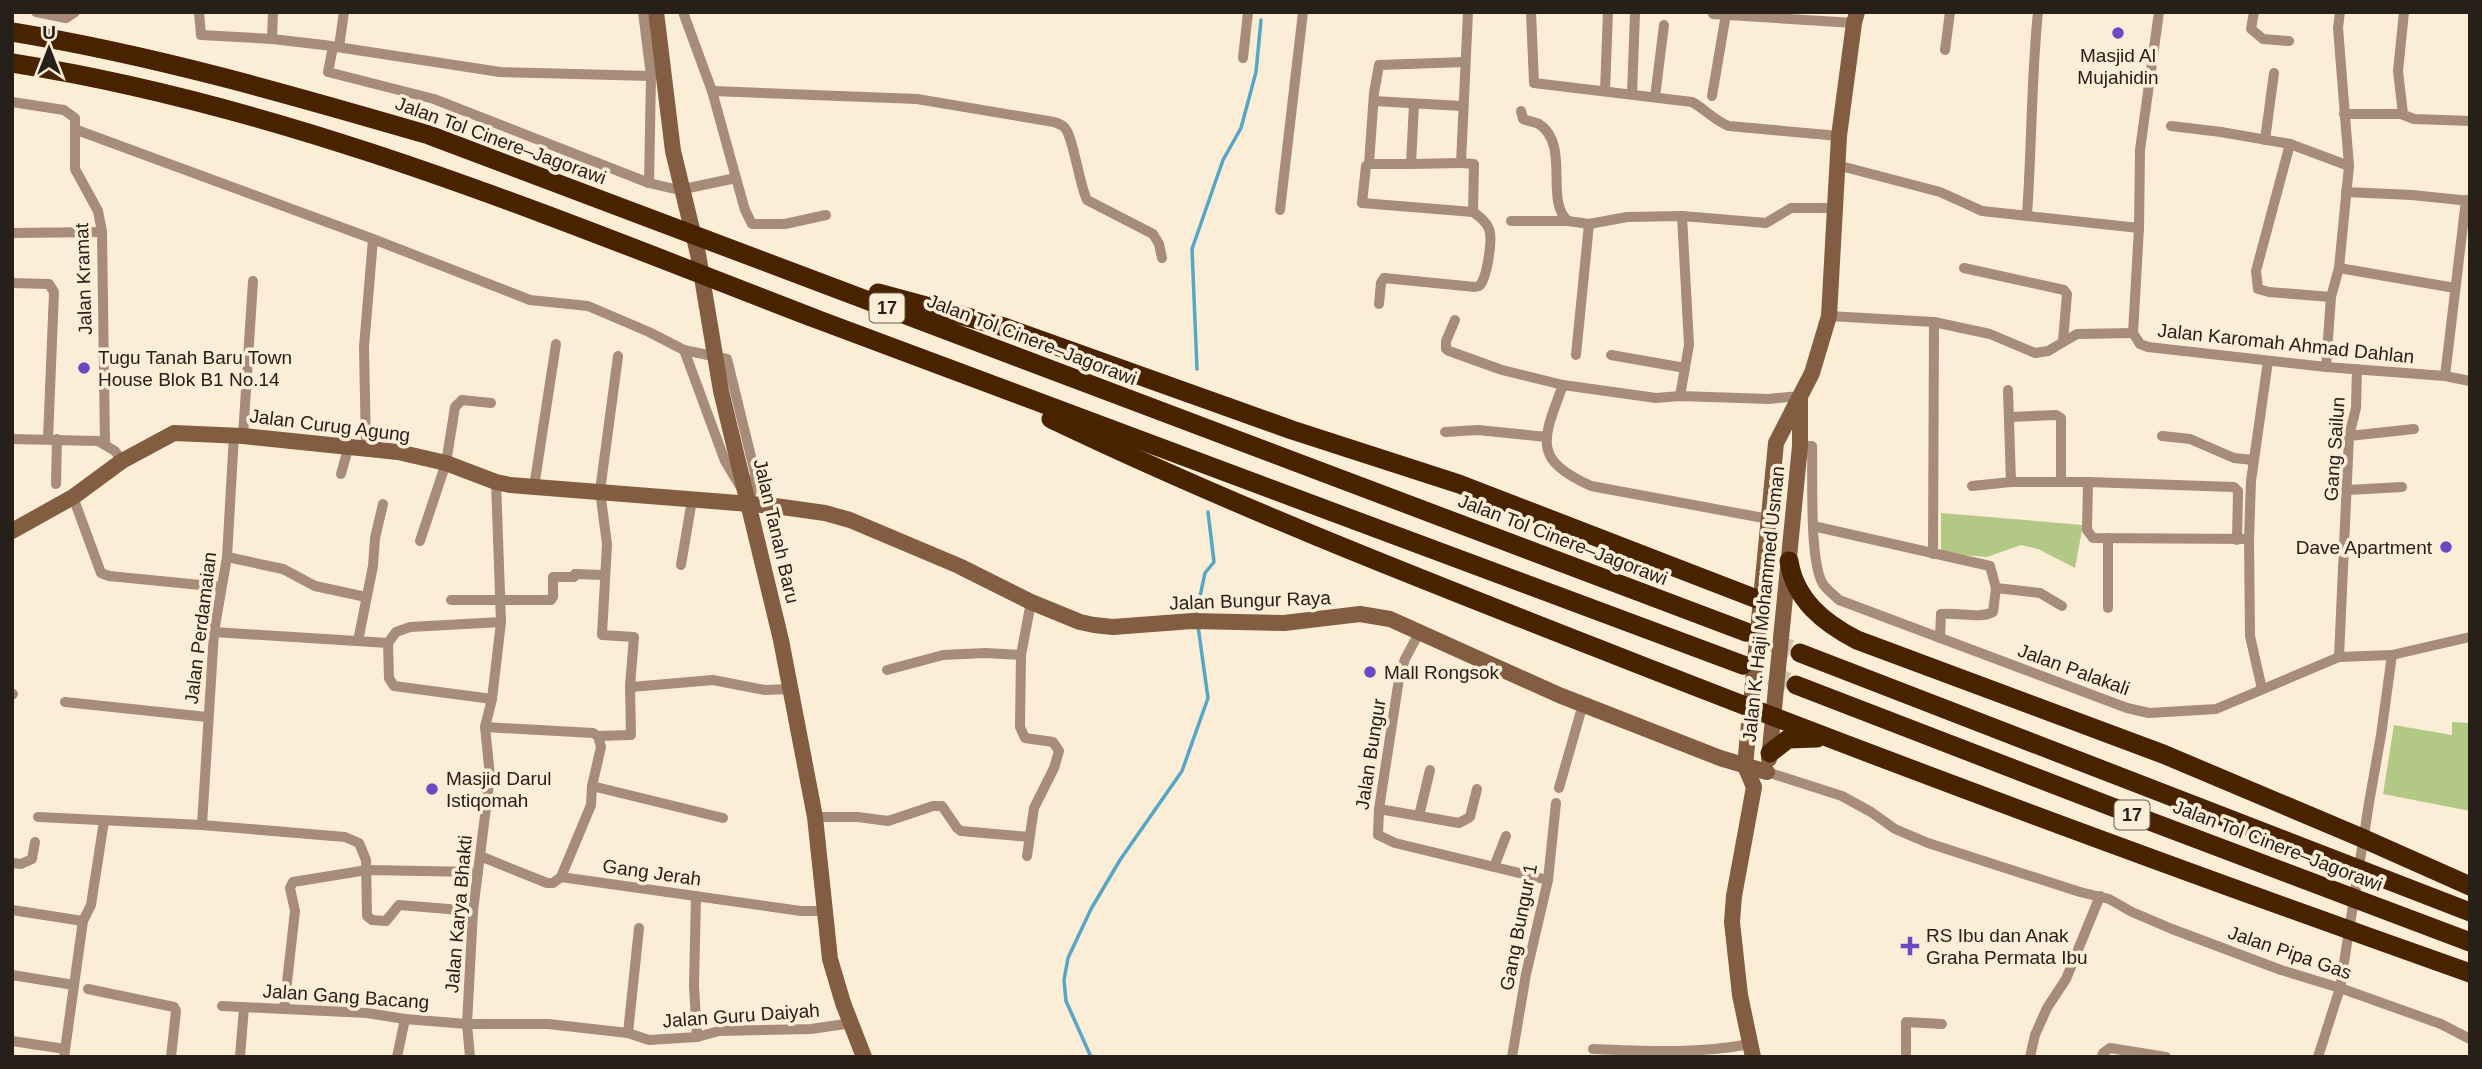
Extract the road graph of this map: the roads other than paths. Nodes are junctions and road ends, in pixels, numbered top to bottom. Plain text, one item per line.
1 (36, 12) edge
2 (75, 12) edge
3 (199, 12) edge
4 (273, 12) edge
5 (344, 12) edge
6 (643, 12) edge
7 (656, 12) edge
8 (683, 12) edge
9 (1248, 12) edge
10 (1303, 12) edge
11 (1468, 12) edge
12 (1531, 12) edge
13 (1608, 12) edge
14 (1950, 12) edge
15 (2038, 12) edge
16 (2159, 12) edge
17 (2254, 12) edge
18 (2340, 12) edge
19 (2404, 12) edge
20 (1635, 13) edge
21 (1713, 14) edge
22 (1726, 15) junction
23 (1856, 18) edge
24 (1664, 25) dead end
25 (12, 32) edge
26 (272, 39) junction
27 (2289, 41) dead end
28 (332, 46) junction
29 (1945, 50) dead end
30 (1243, 58) dead end
31 (1465, 62) junction
32 (12, 64) edge
33 (2274, 73) dead end
34 (651, 76) junction
35 (712, 91) junction
36 (1605, 91) junction
37 (1632, 94) junction
38 (1712, 96) dead end
39 (1655, 97) junction
40 (1374, 101) junction
41 (12, 102) edge
42 (1414, 104) junction
43 (1462, 106) junction
44 (1521, 111) dead end
45 (2344, 114) junction
46 (2403, 114) junction
47 (2469, 117) edge
48 (2171, 126) dead end
49 (77, 131) junction
50 (1839, 136) junction
51 (2265, 139) junction
52 (2290, 144) junction
53 (1461, 163) junction
54 (1369, 164) junction
55 (1411, 164) junction
56 (1837, 165) junction
57 (2349, 166) junction
58 (736, 178) junction
59 (649, 183) junction
60 (2346, 192) junction
61 (2468, 201) edge
62 (1835, 208) junction
63 (1280, 210) dead end
64 (1473, 212) junction
65 (2027, 214) junction
66 (826, 215) dead end
67 (1682, 216) junction
68 (1511, 221) dead end
69 (1567, 221) junction
70 (1589, 223) junction
71 (2139, 228) junction
72 (102, 232) junction
73 (12, 233) edge
74 (373, 239) junction
75 (1162, 258) dead end
76 (769, 264) junction
77 (1964, 268) dead end
78 (2339, 268) junction
79 (253, 281) dead end
80 (12, 283) edge
81 (2455, 288) junction
82 (2331, 297) junction
83 (1379, 304) dead end
84 (1829, 316) junction
85 (1455, 320) dead end
86 (1934, 322) junction
87 (2133, 333) junction
88 (2063, 341) junction
89 (556, 344) dead end
90 (684, 350) junction
91 (1576, 355) dead end
92 (1611, 355) dead end
93 (618, 356) dead end
94 (2267, 361) junction
95 (940, 366) junction
96 (2326, 367) junction
97 (1685, 368) junction
98 (2357, 369) junction
99 (2445, 376) junction
100 (2470, 381) edge
101 (1563, 385) junction
102 (2008, 390) dead end
103 (1680, 396) junction
104 (1800, 396) junction
105 (491, 404) dead end
106 (2009, 416) junction
107 (2414, 429) dead end
108 (1445, 432) dead end
109 (238, 435) junction
110 (2162, 436) dead end
111 (2349, 436) junction
112 (1547, 437) junction
113 (12, 439) edge
114 (53, 439) junction
115 (1776, 443) junction
116 (105, 444) junction
117 (357, 446) junction
118 (1800, 446) junction
119 (2253, 460) junction
120 (122, 461) junction
121 (446, 463) junction
122 (341, 474) dead end
123 (2061, 481) junction
124 (496, 482) junction
125 (2011, 482) junction
126 (2088, 482) junction
127 (56, 484) dead end
128 (1972, 486) dead end
129 (534, 488) junction
130 (2402, 488) dead end
131 (2348, 490) junction
132 (600, 491) junction
133 (73, 497) junction
134 (692, 500) junction
135 (383, 504) dead end
136 (750, 504) junction
137 (1769, 519) junction
138 (1814, 526) junction
139 (12, 531) edge
140 (2108, 538) junction
141 (2243, 540) junction
142 (420, 541) dead end
143 (1933, 554) junction
144 (227, 557) junction
145 (1789, 561) junction
146 (681, 565) dead end
147 (605, 575) junction
148 (221, 587) junction
149 (1996, 588) junction
150 (366, 597) junction
151 (451, 600) dead end
152 (500, 601) junction
153 (1031, 601) junction
154 (1762, 601) junction
155 (2062, 606) dead end
156 (2108, 608) dead end
157 (500, 622) junction
158 (214, 632) junction
159 (1746, 632) tunnel mouth
160 (1419, 633) junction
161 (2470, 637) edge
162 (1940, 638) junction
163 (358, 641) junction
164 (388, 643) junction
165 (1800, 653) tunnel mouth
166 (1021, 655) junction
167 (2392, 655) junction
168 (2339, 657) junction
169 (1743, 665) tunnel mouth
170 (887, 670) dead end
171 (1796, 685) tunnel mouth
172 (631, 687) junction
173 (790, 689) junction
174 (2262, 689) junction
175 (492, 699) junction
176 (65, 702) dead end
177 (1583, 704) junction
178 (1752, 709) junction
179 (207, 717) junction
180 (1774, 718) junction
181 (485, 727) junction
182 (598, 736) junction
183 (1832, 740) junction
184 (1768, 763) junction
185 (1745, 766) junction
186 (1430, 770) dead end
187 (592, 786) junction
188 (1559, 788) dead end
189 (1754, 788) junction
190 (1477, 789) dead end
191 (1556, 803) dead end
192 (1379, 809) junction
193 (1419, 816) junction
194 (38, 817) dead end
195 (818, 817) junction
196 (723, 818) dead end
197 (104, 821) junction
198 (202, 825) junction
199 (1506, 836) dead end
200 (1029, 837) junction
201 (35, 842) dead end
202 (480, 856) junction
203 (1027, 856) dead end
204 (12, 863) edge
205 (1494, 867) junction
206 (367, 870) junction
207 (478, 872) junction
208 (561, 877) junction
209 (1548, 880) junction
210 (2470, 886) edge
211 (696, 896) junction
212 (2100, 897) junction
213 (12, 911) edge
214 (473, 911) junction
215 (826, 912) junction
216 (2470, 912) edge
217 (83, 921) junction
218 (639, 928) dead end
219 (2470, 942) edge
220 (2470, 973) edge
221 (12, 975) edge
222 (74, 985) junction
223 (2340, 988) junction
224 (88, 989) dead end
225 (222, 1006) dead end
226 (244, 1007) junction
227 (284, 1009) junction
228 (405, 1019) junction
229 (852, 1023) junction
230 (467, 1024) junction
231 (1942, 1024) dead end
232 (628, 1033) junction
233 (697, 1038) junction
234 (2470, 1039) edge
235 (12, 1041) edge
236 (1593, 1049) dead end
237 (1752, 1051) edge
238 (65, 1053) edge
239 (171, 1057) edge
240 (240, 1057) edge
241 (397, 1057) edge
242 (470, 1057) edge
243 (864, 1057) edge
244 (1512, 1057) edge
245 (1906, 1057) edge
246 (2030, 1057) edge
247 (2102, 1057) edge
248 (2166, 1057) edge
249 (2318, 1057) edge

1 - 2 street
3 - 26 street
4 - 26 street
5 - 28 street
6 - 34 street
7 - 136 street, Jalan Tanah Baru
8 - 35 street
9 - 30 street
10 - 63 street
11 - 31 street
12 - 36 street
13 - 36 street
14 - 29 street
15 - 65 street
16 - 71 street, Jalan Karomah Ahmad Dahlan
17 - 27 street
18 - 45 street
19 - 46 street
20 - 37 street
21 - 22 street
22 - 23 street
22 - 38 street
23 - 50 street, Jalan K. Haji Mohammed Usman
24 - 39 street
25 - 76 highway, Jalan Tol Cinere–Jagorawi / 17
26 - 28 street
28 - 34 street
28 - 59 street
31 - 40 street
31 - 43 street
32 - 95 highway, 17
33 - 51 street
34 - 59 street
35 - 58 street
35 - 75 street
36 - 37 street
37 - 39 street
39 - 50 street
40 - 42 street
40 - 54 street
41 - 49 street
42 - 43 street
42 - 55 street
43 - 53 street
44 - 69 street
45 - 46 street
45 - 57 street
46 - 47 street
48 - 51 street
49 - 72 street, Jalan Kramat
49 - 74 street
50 - 56 street, Jalan K. Haji Mohammed Usman
51 - 52 street
52 - 57 street
52 - 82 street
53 - 55 street
53 - 64 street
54 - 55 street
54 - 64 street
56 - 62 street, Jalan K. Haji Mohammed Usman
56 - 65 street
57 - 60 street
58 - 59 street
58 - 66 street
60 - 61 street
60 - 78 street
61 - 81 street
62 - 67 street
62 - 84 street, Jalan K. Haji Mohammed Usman
64 - 83 street
65 - 71 street
67 - 70 street
67 - 97 street
68 - 69 street
69 - 70 street
70 - 91 street
71 - 87 street, Jalan Karomah Ahmad Dahlan
72 - 73 street
72 - 116 street, Jalan Kramat
74 - 90 street
74 - 117 street
76 - 154 highway
76 - 159 highway, Jalan Tol Cinere–Jagorawi / 17
77 - 88 street
78 - 81 street
78 - 82 street
79 - 109 street, Jalan Perdamaian
80 - 114 street
81 - 99 street
82 - 96 street
84 - 86 street
84 - 104 street, Jalan K. Haji Mohammed Usman
85 - 101 street
86 - 88 street
86 - 143 street
87 - 88 street
87 - 94 street, Jalan Karomah Ahmad Dahlan
89 - 129 street
90 - 136 street
90 - 136 street
92 - 97 street
93 - 132 street
94 - 96 street, Jalan Karomah Ahmad Dahlan
94 - 119 street
95 - 169 highway, 17
95 - 178 highway
96 - 98 street, Jalan Karomah Ahmad Dahlan
97 - 103 street
98 - 99 street, Jalan Karomah Ahmad Dahlan
98 - 111 street, Gang Sailun
99 - 100 street, Jalan Karomah Ahmad Dahlan
101 - 103 street
101 - 112 street
102 - 106 street
103 - 104 street
104 - 115 street, Jalan K. Haji Mohammed Usman
104 - 118 street, Jalan K. Haji Mohammed Usman
105 - 121 street
106 - 123 street
106 - 125 street
107 - 111 street
108 - 112 street
109 - 117 street, Jalan Curug Agung
109 - 120 street, Jalan Curug Agung
109 - 144 street, Jalan Perdamaian
110 - 119 street
111 - 131 street, Gang Sailun
112 - 137 street
113 - 114 street
114 - 116 street
114 - 127 street
115 - 118 street
115 - 137 street, Jalan K. Haji Mohammed Usman
116 - 120 street
117 - 121 street, Jalan Curug Agung
117 - 122 street
118 - 138 street, Jalan Palakali
118 - 145 street, Jalan K. Haji Mohammed Usman
119 - 141 street
120 - 133 street, Jalan Curug Agung
121 - 124 street, Jalan Curug Agung
121 - 142 street
123 - 125 street
123 - 126 street
124 - 129 street, Jalan Curug Agung
124 - 152 street, Jalan Karya Bhakti
125 - 128 street
126 - 140 street
126 - 141 street
129 - 132 street, Jalan Curug Agung
130 - 131 street
131 - 168 street, Gang Sailun
132 - 134 street, Jalan Curug Agung
132 - 147 street
133 - 139 street, Jalan Curug Agung
133 - 148 street
134 - 136 street, Jalan Curug Agung
134 - 146 street
135 - 150 street
136 - 153 street, Jalan Bungur Raya
136 - 173 street, Jalan Tanah Baru
137 - 154 street, Jalan K. Haji Mohammed Usman
138 - 143 street
138 - 162 street, Jalan Palakali
140 - 141 street
140 - 156 street
141 - 174 street
143 - 149 street
144 - 148 street, Jalan Perdamaian
144 - 150 street
145 - 180 street, Jalan K. Haji Mohammed Usman
145 - 210 highway
147 - 152 street
147 - 172 street
148 - 158 street, Jalan Perdamaian
149 - 155 street
149 - 162 street
150 - 163 street
151 - 152 street
152 - 157 street, Jalan Karya Bhakti
153 - 160 street, Jalan Bungur Raya
153 - 166 street
154 - 178 street, Jalan K. Haji Mohammed Usman
157 - 164 street
157 - 175 street, Jalan Karya Bhakti
158 - 163 street
158 - 179 street, Jalan Perdamaian
160 - 177 street, Jalan Bungur Raya
160 - 192 street, Jalan Bungur
161 - 167 street, Jalan Palakali
162 - 174 street, Jalan Palakali
163 - 164 street
164 - 175 street
165 - 216 highway, Jalan Tol Cinere–Jagorawi / 17
166 - 170 street
166 - 200 street
167 - 168 street, Jalan Palakali
167 - 223 street
168 - 174 street, Jalan Palakali
171 - 219 highway, Jalan Tol Cinere–Jagorawi / 17
172 - 173 street
172 - 182 street
173 - 195 street, Jalan Tanah Baru
175 - 181 street, Jalan Karya Bhakti
176 - 179 street
177 - 185 street, Jalan Bungur Raya
177 - 188 street
178 - 180 highway
178 - 185 street, Jalan K. Haji Mohammed Usman
179 - 198 street, Jalan Perdamaian
180 - 183 highway
180 - 184 street, Jalan K. Haji Mohammed Usman
181 - 182 street
181 - 202 street, Jalan Karya Bhakti
182 - 187 street
183 - 184 highway
183 - 220 highway
184 - 185 street, Jalan Bungur Raya
184 - 189 street
184 - 212 street, Jalan Pipa Gas
185 - 189 street, Jalan K. Haji Mohammed Usman
186 - 193 street
187 - 196 street
187 - 208 street
189 - 237 street
190 - 193 street
191 - 209 street, Gang Bungur 1
192 - 193 street
192 - 205 street, Jalan Bungur
194 - 197 street
195 - 200 street
195 - 215 street, Jalan Tanah Baru
197 - 198 street
197 - 217 street
198 - 206 street
199 - 205 street
200 - 203 street
201 - 204 street
202 - 207 street, Jalan Karya Bhakti
202 - 208 street, Gang Jerah
205 - 209 street, Jalan Bungur
206 - 207 street
206 - 214 street
206 - 227 street
207 - 214 street, Jalan Karya Bhakti
208 - 211 street, Gang Jerah
209 - 244 street, Gang Bungur 1
211 - 215 street, Gang Jerah
211 - 233 street
212 - 223 street, Jalan Pipa Gas
212 - 246 street
213 - 217 street
214 - 230 street, Jalan Karya Bhakti
215 - 229 street, Jalan Tanah Baru
217 - 222 street
218 - 232 street
221 - 222 street
222 - 238 street
223 - 234 street, Jalan Pipa Gas
223 - 249 street
224 - 239 street
225 - 226 street, Jalan Gang Bacang
226 - 227 street, Jalan Gang Bacang
226 - 240 street
227 - 228 street, Jalan Gang Bacang
228 - 230 street, Jalan Gang Bacang
228 - 241 street
229 - 233 street, Jalan Guru Daiyah
229 - 243 street, Jalan Tanah Baru
230 - 232 street, Jalan Guru Daiyah
230 - 242 street, Jalan Karya Bhakti
231 - 245 street
232 - 233 street, Jalan Guru Daiyah
235 - 238 street
236 - 237 street
247 - 248 street

